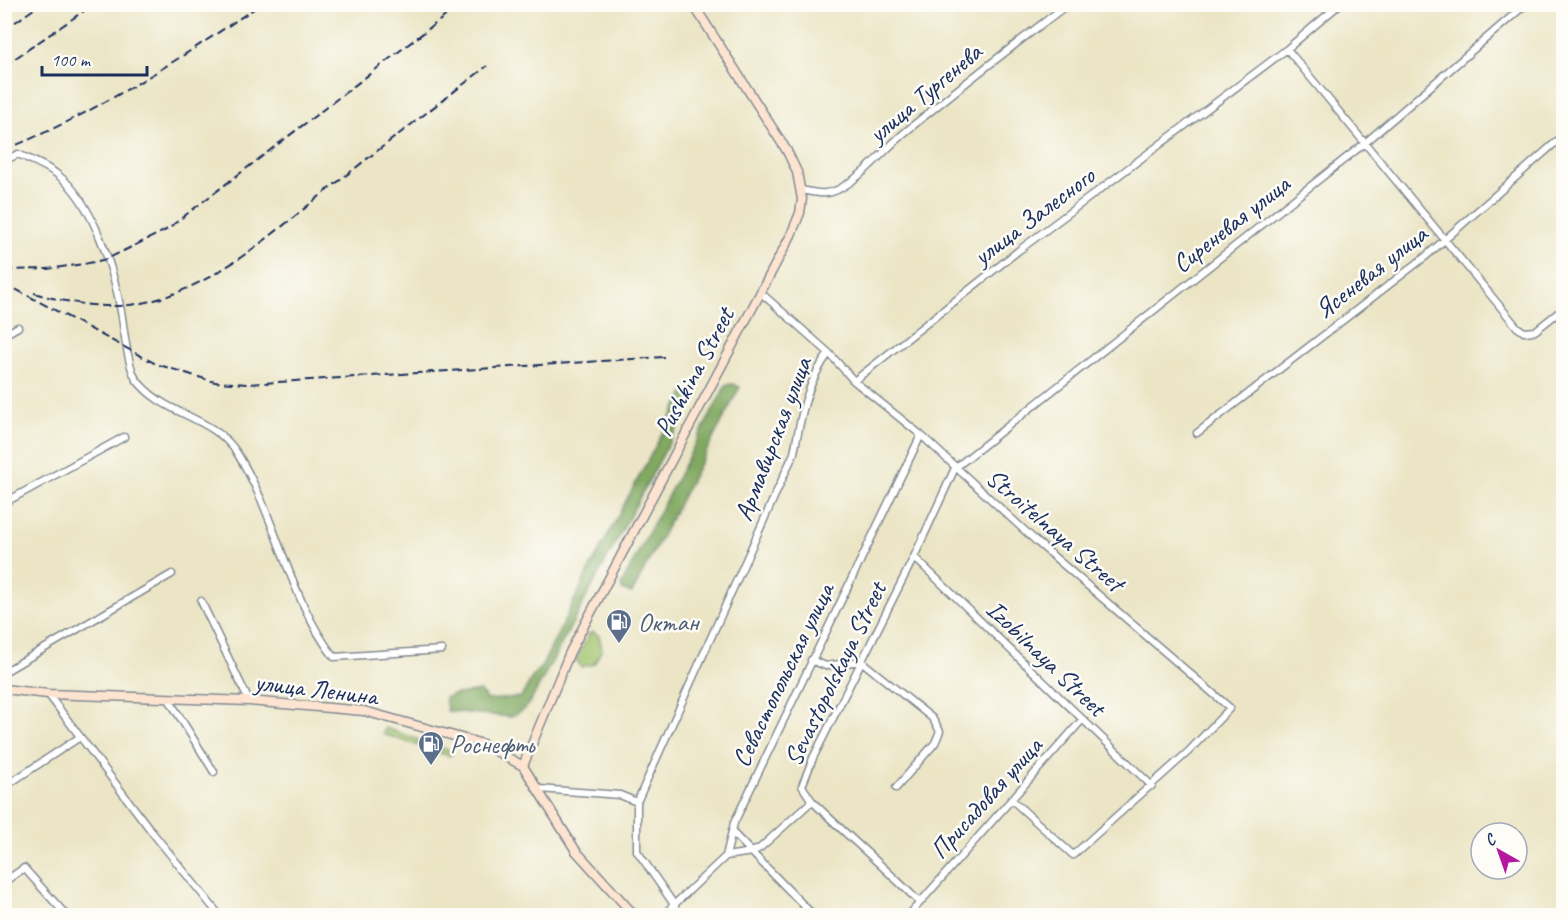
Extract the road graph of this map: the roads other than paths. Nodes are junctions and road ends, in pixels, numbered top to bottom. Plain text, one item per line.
1 (8, 4) edge
2 (693, 4) edge
3 (1068, 4) edge
4 (1340, 4) edge
5 (1526, 4) edge
6 (4, 7) edge
7 (1287, 49) junction
8 (1563, 135) edge
9 (1365, 143) junction
10 (4, 161) edge
11 (801, 190) junction
12 (1444, 240) junction
13 (760, 292) junction
14 (1563, 308) edge
15 (18, 327) dead end
16 (4, 335) edge
17 (829, 353) junction
18 (854, 381) junction
19 (1197, 433) dead end
20 (921, 435) junction
21 (124, 437) dead end
22 (955, 468) junction
23 (4, 503) edge
24 (914, 557) junction
25 (172, 574) dead end
26 (201, 601) dead end
27 (442, 650) dead end
28 (811, 660) junction
29 (861, 661) junction
30 (4, 672) edge
31 (4, 689) edge
32 (48, 694) junction
33 (168, 698) junction
34 (249, 701) junction
35 (1082, 720) junction
36 (80, 737) junction
37 (523, 766) junction
38 (214, 772) dead end
39 (1152, 786) junction
40 (4, 787) edge
41 (896, 788) dead end
42 (539, 789) junction
43 (1012, 800) junction
44 (812, 801) junction
45 (637, 802) junction
46 (732, 832) junction
47 (752, 852) junction
48 (726, 856) junction
49 (4, 882) edge
50 (919, 902) junction
51 (675, 906) junction
52 (67, 915) edge
53 (220, 915) edge
54 (635, 915) edge
55 (662, 915) edge
56 (814, 915) edge
57 (908, 915) edge

1 - 6 street
2 - 11 main road, Pushkina Street
3 - 11 street, улица Тургенева
4 - 7 street, улица Залесного
5 - 9 street, Сиреневая улица
7 - 9 street
7 - 18 street, улица Залесного
8 - 12 street, Ясеневая улица
9 - 12 street
9 - 22 street, Сиреневая улица
10 - 27 street
11 - 13 main road, Pushkina Street
12 - 14 street
12 - 19 street, Ясеневая улица
13 - 17 street
13 - 37 main road, Pushkina Street
15 - 16 street
17 - 18 street
17 - 45 street, Армавирская улица
18 - 20 street, Stroitelnaya Street
20 - 22 street, Stroitelnaya Street
20 - 28 street, Севастопольская улица
21 - 23 street
22 - 24 street, Sevastopolskaya Street
22 - 39 street, Stroitelnaya Street
24 - 29 street, Sevastopolskaya Street
24 - 35 street, Izobilnaya Street
25 - 30 street
26 - 34 street
28 - 29 street
28 - 46 street, Севастопольская улица
29 - 41 street
29 - 44 street, Sevastopolskaya Street
31 - 32 main road, улица Ленина
32 - 33 main road, улица Ленина
32 - 36 street
33 - 34 main road, улица Ленина
33 - 38 street
34 - 37 main road, улица Ленина
35 - 39 street, Izobilnaya Street
35 - 43 street, Присадовая улица
36 - 40 street
36 - 53 street
37 - 42 main road
39 - 43 street
42 - 45 street
42 - 54 main road
43 - 50 street, Присадовая улица
44 - 47 street, Sevastopolskaya Street
44 - 50 street
45 - 51 street, Армавирская улица
46 - 47 street
46 - 48 street, Севастопольская улица
47 - 48 street
47 - 56 street
48 - 51 street
49 - 52 street
50 - 57 street, Присадовая улица
51 - 55 street

